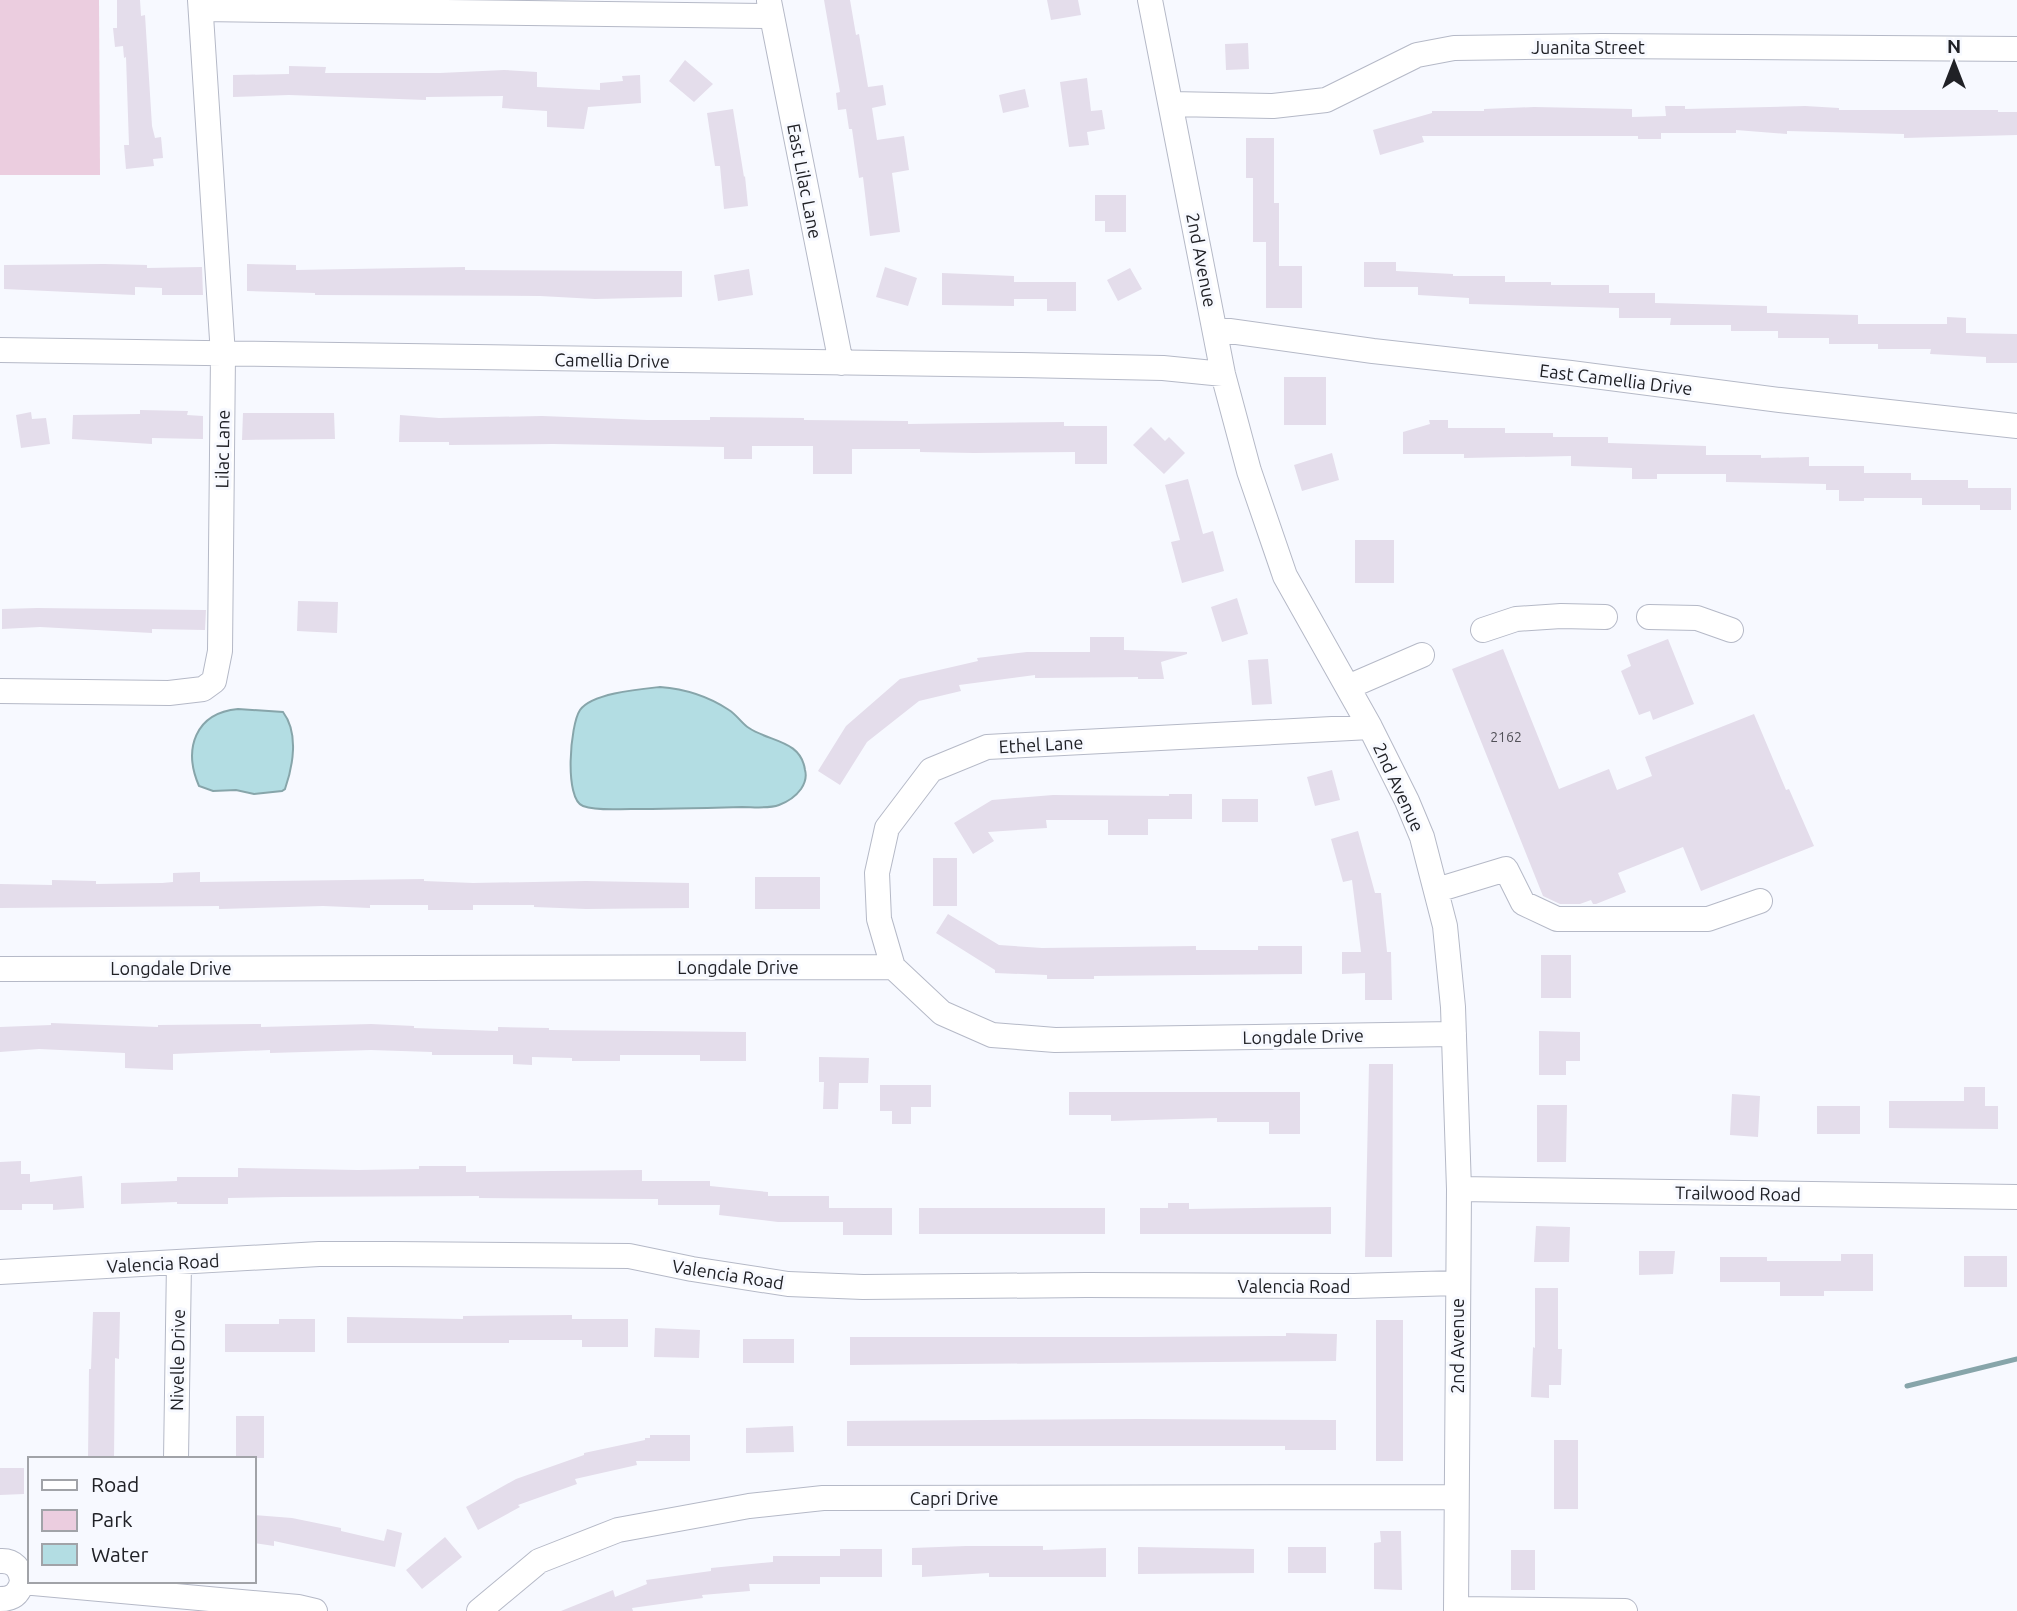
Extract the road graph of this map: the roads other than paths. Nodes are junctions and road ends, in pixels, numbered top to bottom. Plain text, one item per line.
1 (1150, 0) edge
2 (201, 5) edge
3 (771, 8) edge
4 (2017, 49) edge
5 (1171, 104) junction
6 (1215, 329) junction
7 (0, 350) edge
8 (223, 355) junction
9 (841, 363) junction
10 (1223, 374) junction
11 (2017, 426) edge
12 (1605, 617) dead end
13 (1649, 617) dead end
14 (1483, 630) dead end
15 (1731, 630) dead end
16 (1422, 655) dead end
17 (1348, 687) junction
18 (0, 691) edge
19 (1370, 727) junction
20 (1437, 890) junction
21 (1760, 901) dead end
22 (893, 967) junction
23 (0, 969) edge
24 (1454, 1034) junction
25 (1459, 1189) junction
26 (2017, 1197) edge
27 (179, 1262) junction
28 (0, 1272) edge
29 (1457, 1283) junction
30 (176, 1457) edge
31 (1456, 1497) junction
32 (0, 1561) edge
33 (22, 1582) junction
34 (28, 1583) edge
35 (33, 1583) edge
36 (174, 1596) edge
37 (0, 1599) edge
38 (1456, 1610) edge
39 (315, 1611) edge
40 (480, 1611) edge
41 (1625, 1611) edge

1 - 5 street, 2nd Avenue
2 - 3 street
2 - 8 street, Lilac Lane
3 - 9 street, East Lilac Lane
4 - 5 street, Juanita Street
5 - 6 street, 2nd Avenue
6 - 10 street, 2nd Avenue
6 - 11 street, East Camellia Drive
7 - 8 street, Camellia Drive
8 - 9 street, Camellia Drive
8 - 18 street, Lilac Lane
9 - 10 street, Camellia Drive
10 - 17 street, 2nd Avenue
12 - 14 street
13 - 15 street
16 - 17 street
17 - 19 street, 2nd Avenue
19 - 20 street, 2nd Avenue
19 - 22 street, Ethel Lane
20 - 21 street
20 - 24 street, 2nd Avenue
22 - 23 street, Longdale Drive
22 - 24 street, Longdale Drive
24 - 25 street, 2nd Avenue
25 - 26 street, Trailwood Road
25 - 29 street, 2nd Avenue
27 - 28 street, Valencia Road
27 - 29 street, Valencia Road
27 - 30 street, Nivelle Drive
29 - 31 street, 2nd Avenue
31 - 38 street, 2nd Avenue
31 - 40 street, Capri Drive
32 - 33 street
33 - 34 street
33 - 37 street
35 - 36 street
36 - 39 street
38 - 41 street

